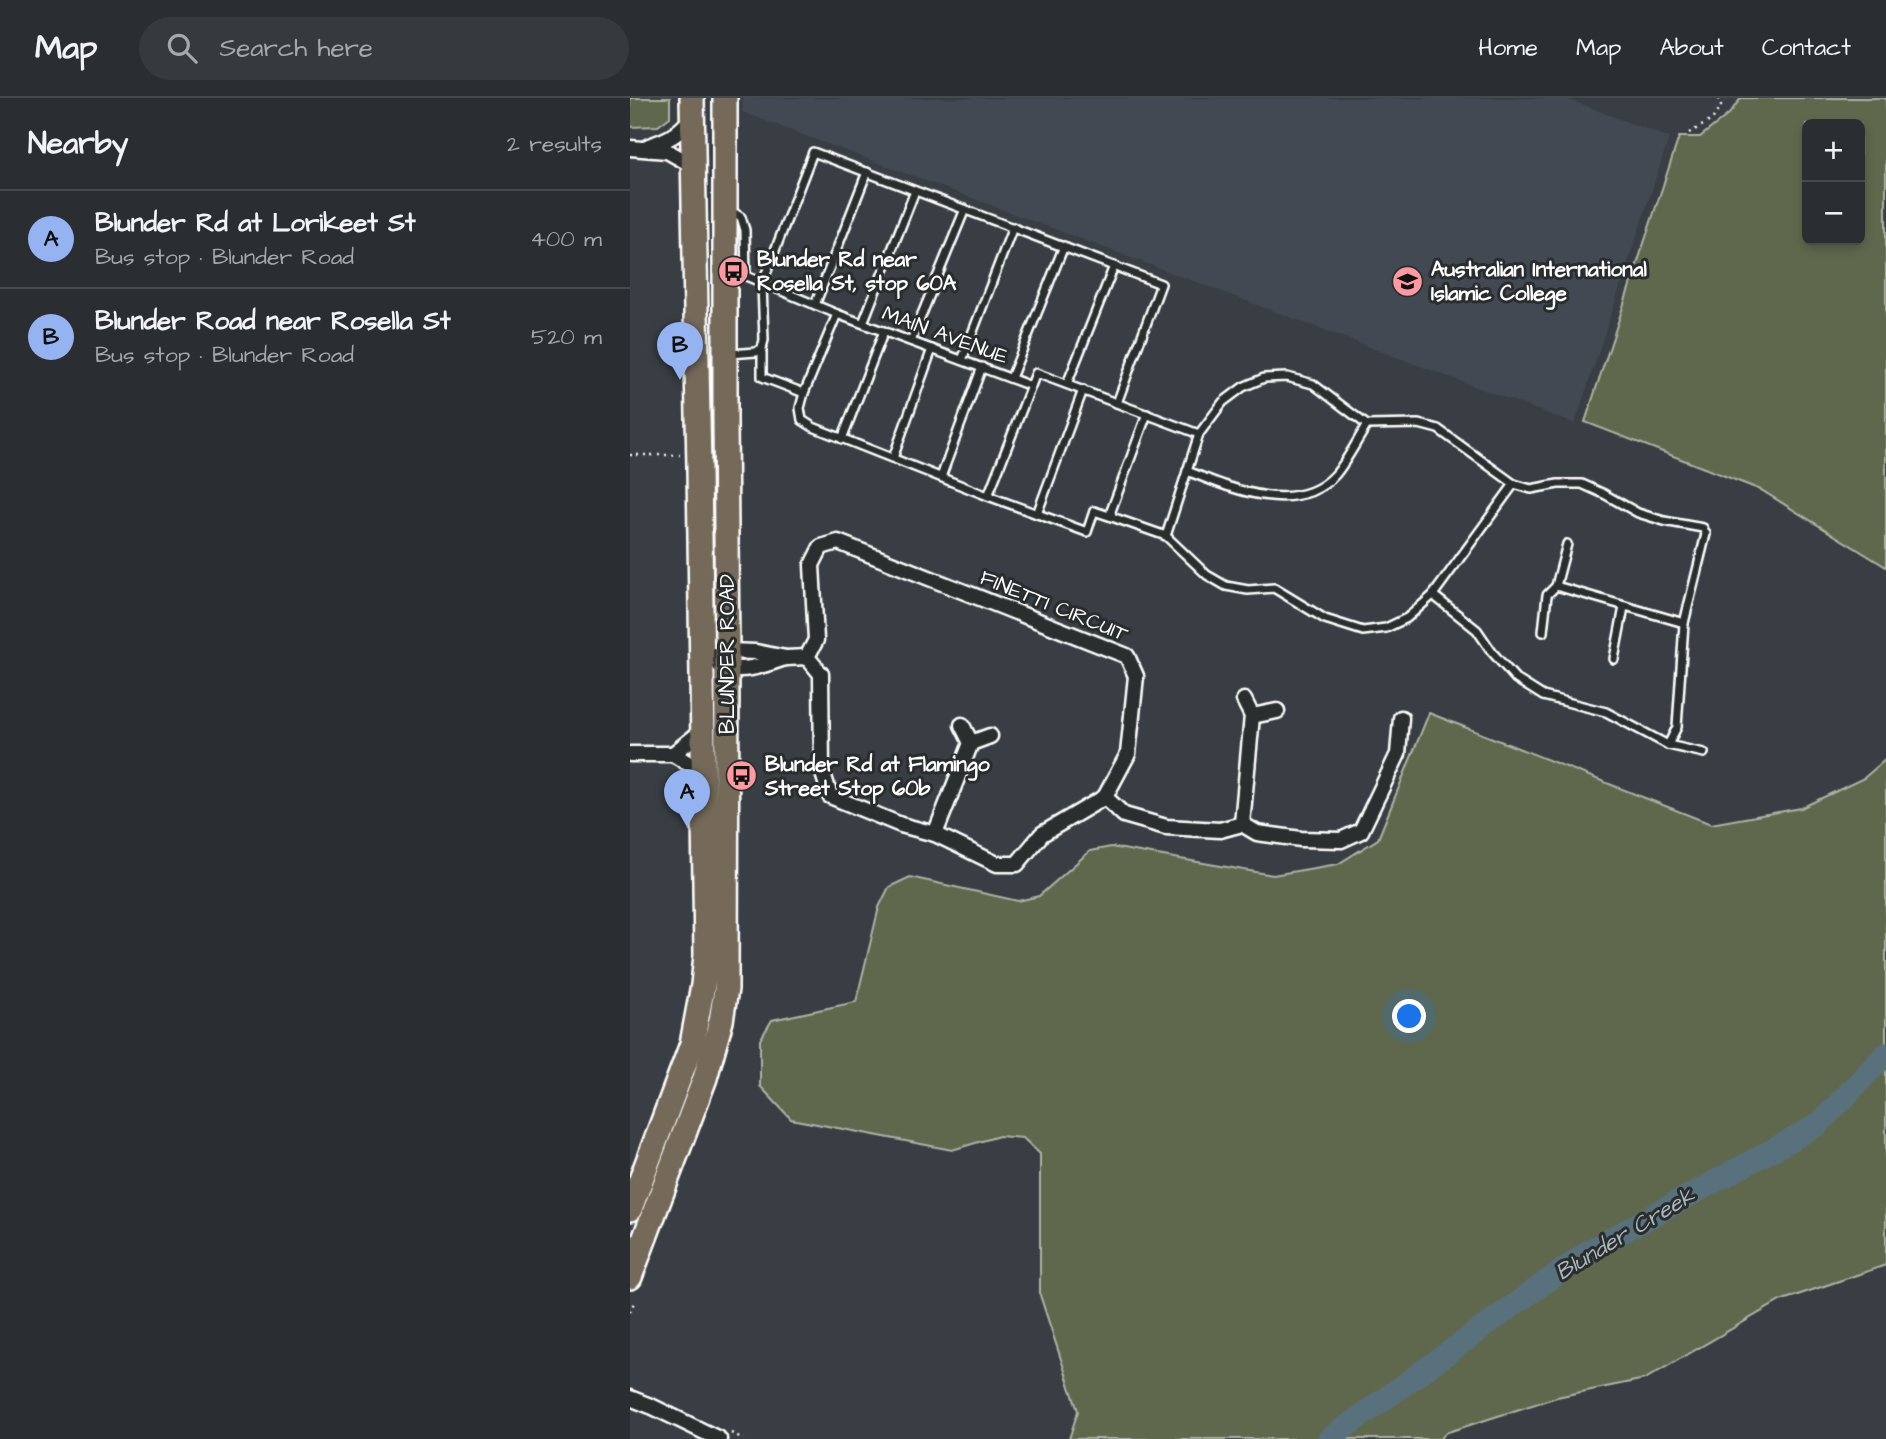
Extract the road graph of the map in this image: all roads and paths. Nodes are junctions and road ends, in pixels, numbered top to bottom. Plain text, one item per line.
1 (725, 98) edge
2 (1719, 98) edge
3 (692, 108) edge
4 (1689, 133) dead end
5 (635, 148) edge
6 (692, 165) junction
7 (867, 173) junction
8 (915, 191) junction
9 (724, 207) junction
10 (965, 209) junction
11 (1013, 227) junction
12 (1064, 246) junction
13 (1114, 266) junction
14 (762, 284) junction
15 (815, 305) junction
16 (836, 314) junction
17 (863, 323) junction
18 (884, 331) junction
19 (911, 341) junction
20 (762, 348) junction
21 (932, 349) junction
22 (725, 354) junction
23 (962, 360) junction
24 (982, 367) junction
25 (1011, 378) junction
26 (1067, 384) junction
27 (1031, 386) junction
28 (1083, 390) junction
29 (804, 393) junction
30 (1116, 403) junction
31 (1147, 414) junction
32 (1367, 425) junction
33 (1199, 434) junction
34 (842, 439) junction
35 (630, 455) edge
36 (680, 456) dead end
37 (893, 458) junction
38 (1187, 471) junction
39 (941, 477) junction
40 (1514, 484) junction
41 (988, 496) junction
42 (1037, 514) junction
43 (1112, 517) junction
44 (1166, 536) junction
45 (1566, 544) dead end
46 (1556, 586) junction
47 (1433, 595) junction
48 (1624, 607) junction
49 (1684, 623) junction
50 (1543, 632) dead end
51 (807, 657) junction
52 (1614, 659) dead end
53 (702, 660) junction
54 (727, 660) junction
55 (1244, 700) dead end
56 (1277, 711) dead end
57 (1252, 716) junction
58 (1401, 718) dead end
59 (961, 725) dead end
60 (702, 731) junction
61 (990, 736) dead end
62 (971, 743) junction
63 (1668, 745) junction
64 (1704, 752) dead end
65 (630, 754) edge
66 (673, 754) junction
67 (703, 776) junction
68 (1105, 797) junction
69 (1242, 824) junction
70 (935, 834) junction
71 (630, 1209) edge
72 (630, 1277) edge
73 (635, 1300) dead end
74 (630, 1312) edge
75 (630, 1398) edge
76 (719, 1439) edge

1 - 9 main road, BLUNDER ROAD
2 - 4 path
3 - 5 street
3 - 6 main road, BLUNDER ROAD
5 - 6 street
6 - 53 main road, BLUNDER ROAD
7 - 8 lane
7 - 14 lane
7 - 15 lane
8 - 10 lane
8 - 17 lane
9 - 14 lane
9 - 22 main road, BLUNDER ROAD
10 - 11 lane
10 - 19 lane
11 - 12 lane
11 - 23 lane
12 - 13 lane
12 - 25 lane
13 - 26 lane
13 - 30 lane
14 - 15 lane, MAIN AVENUE
14 - 20 lane
15 - 16 lane, MAIN AVENUE
16 - 17 lane, MAIN AVENUE
16 - 29 lane
17 - 18 lane, MAIN AVENUE
18 - 19 lane, MAIN AVENUE
18 - 34 lane
19 - 21 lane, MAIN AVENUE
20 - 22 lane
20 - 29 lane
21 - 23 lane, MAIN AVENUE
21 - 37 lane
22 - 54 main road, BLUNDER ROAD
23 - 24 lane, MAIN AVENUE
24 - 25 lane, MAIN AVENUE
24 - 39 lane
25 - 27 lane, MAIN AVENUE
26 - 27 lane
26 - 28 lane
27 - 41 lane
28 - 30 lane
28 - 42 lane
29 - 34 lane
30 - 31 lane
31 - 33 lane
31 - 43 lane
32 - 33 lane
32 - 38 lane
32 - 40 lane
33 - 38 lane
34 - 37 lane
35 - 36 path
37 - 39 lane
38 - 44 lane
39 - 41 lane
40 - 47 lane
40 - 49 lane
41 - 42 lane
42 - 43 lane
43 - 44 lane
44 - 47 lane
45 - 46 lane
46 - 48 lane
46 - 50 lane
47 - 63 lane
48 - 49 lane
48 - 52 lane
49 - 63 lane
51 - 54 street
51 - 68 street, FINETTI CIRCUIT
51 - 70 street
53 - 54 street
53 - 60 main road, BLUNDER ROAD
54 - 72 main road, BLUNDER ROAD
55 - 57 street
56 - 57 street
57 - 69 street
58 - 69 street
59 - 62 street
60 - 66 street
60 - 67 main road, BLUNDER ROAD
61 - 62 street
62 - 70 street
63 - 64 lane
65 - 66 street
66 - 67 street
67 - 71 main road, BLUNDER ROAD
68 - 69 street
68 - 70 street
73 - 74 path
75 - 76 street

